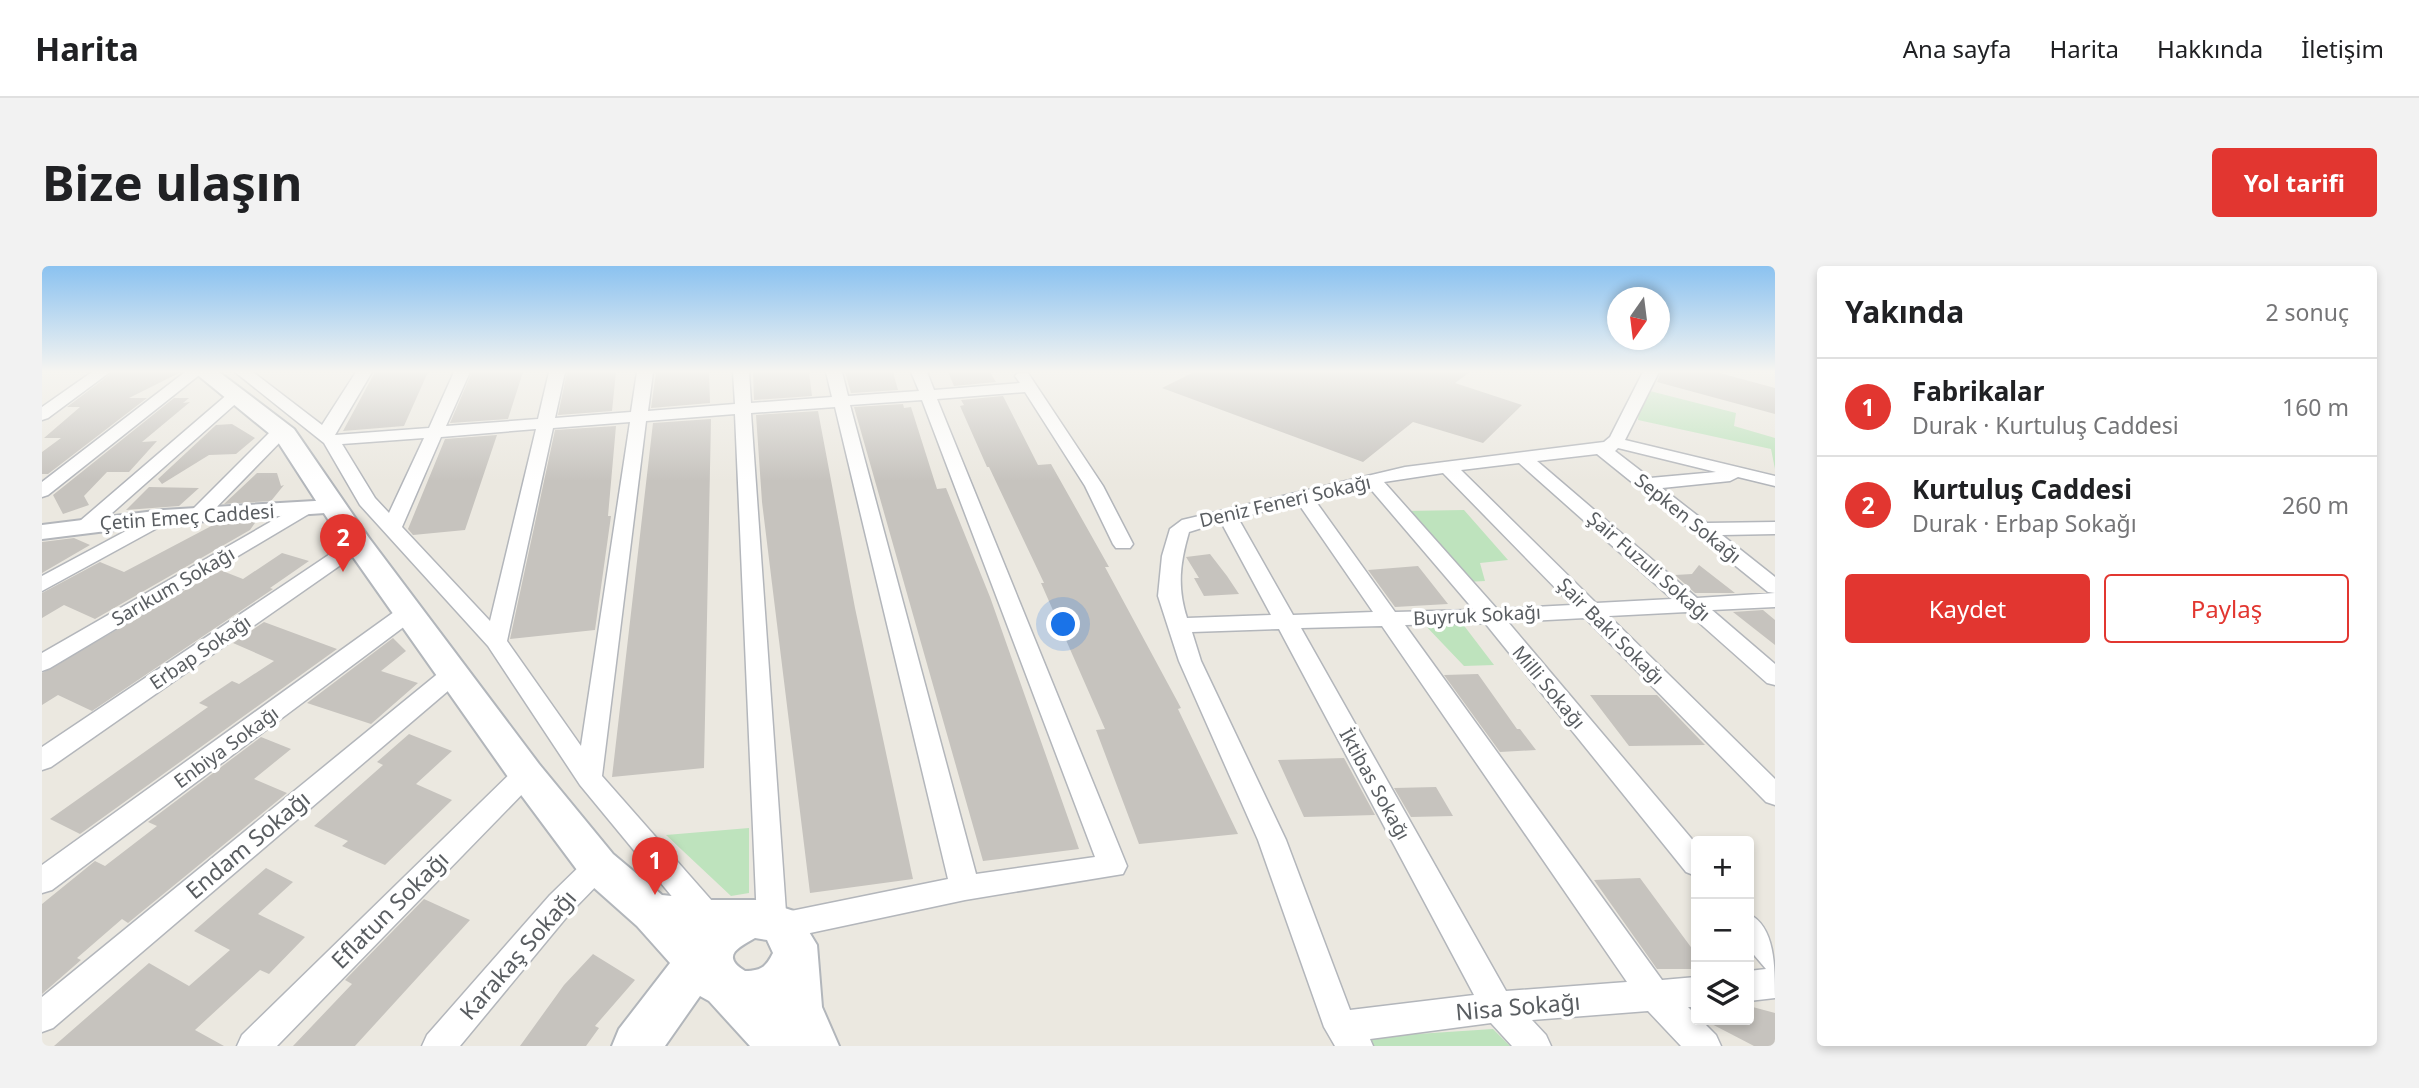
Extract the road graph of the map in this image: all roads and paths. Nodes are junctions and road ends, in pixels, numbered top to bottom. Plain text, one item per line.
1 (148, 408) edge
2 (223, 408) edge
3 (269, 408) edge
4 (289, 408) edge
5 (344, 408) edge
6 (446, 408) edge
7 (550, 408) edge
8 (641, 408) edge
9 (739, 408) edge
10 (744, 408) edge
11 (842, 408) edge
12 (932, 408) edge
13 (1043, 408) edge
14 (1629, 408) edge
15 (640, 416) junction
16 (547, 424) junction
17 (281, 431) junction
18 (436, 432) junction
19 (328, 438) junction
20 (1607, 445) junction
21 (1522, 457) junction
22 (1447, 467) junction
23 (1747, 474) junction
24 (1372, 480) junction
25 (1775, 481) edge
26 (1646, 484) junction
27 (42, 491) edge
28 (1303, 496) junction
29 (319, 507) junction
30 (198, 515) junction
31 (1227, 515) junction
32 (163, 517) junction
33 (87, 525) junction
34 (1775, 527) edge
35 (391, 529) junction
36 (1703, 530) junction
37 (42, 532) edge
38 (358, 544) junction
39 (1123, 544) dead end
40 (42, 585) edge
41 (1775, 587) edge
42 (1775, 600) edge
43 (1693, 604) junction
44 (1589, 609) junction
45 (410, 612) junction
46 (1491, 616) junction
47 (1284, 620) junction
48 (1390, 620) junction
49 (1178, 625) junction
50 (496, 641) junction
51 (42, 663) edge
52 (454, 673) junction
53 (1775, 677) edge
54 (42, 760) edge
55 (526, 774) junction
56 (589, 778) junction
57 (1775, 795) edge
58 (1691, 858) edge
59 (598, 866) junction
60 (42, 881) edge
61 (965, 888) junction
62 (1754, 933) edge
63 (744, 947) junction
64 (1775, 959) edge
65 (1775, 983) edge
66 (1754, 985) edge
67 (1691, 993) edge
68 (1656, 997) junction
69 (1497, 1007) junction
70 (42, 1017) edge
71 (1348, 1036) edge
72 (254, 1046) edge
73 (439, 1046) edge
74 (636, 1046) edge
75 (783, 1046) edge
76 (815, 1046) edge
77 (1534, 1046) edge
78 (1704, 1046) edge

1 - 27 street
2 - 33 street
3 - 17 main road
4 - 19 street
5 - 19 street
6 - 18 street
7 - 16 street
8 - 15 street
9 - 15 street
10 - 63 street
11 - 61 street
12 - 61 street
13 - 39 street
14 - 20 street
15 - 16 street
15 - 56 street
16 - 18 street
16 - 50 street
17 - 29 main road
17 - 30 street
18 - 19 street
18 - 35 street
19 - 35 street
20 - 21 street, Deniz Feneri Sokağı
20 - 23 street
20 - 26 street, Sepken Sokağı
21 - 22 street, Deniz Feneri Sokağı
21 - 43 street, Şair Fuzuli Sokağı
22 - 24 street, Deniz Feneri Sokağı
22 - 44 street, Şair Baki Sokağı
23 - 25 street
23 - 26 street
24 - 28 street, Deniz Feneri Sokağı
24 - 46 street, Milli Sokağı
26 - 36 street, Sepken Sokağı
28 - 31 street, Deniz Feneri Sokağı
28 - 48 street
29 - 30 street, Çetin Emeç Caddesi
29 - 38 main road
29 - 51 street, Sarıkum Sokağı
30 - 32 street, Çetin Emeç Caddesi
31 - 47 street, İktibas Sokağı
31 - 49 street, Deniz Feneri Sokağı
32 - 33 street, Çetin Emeç Caddesi
32 - 40 street
33 - 37 street, Çetin Emeç Caddesi
34 - 36 street
35 - 50 street
36 - 41 street, Sepken Sokağı
38 - 45 main road
38 - 54 street, Erbap Sokağı
42 - 43 street, Buyruk Sokağı
43 - 44 street, Buyruk Sokağı
43 - 53 street, Şair Fuzuli Sokağı
44 - 46 street, Buyruk Sokağı
44 - 57 street, Şair Baki Sokağı
45 - 52 main road
45 - 60 street, Enbiya Sokağı
46 - 48 street, Buyruk Sokağı
46 - 58 street, Milli Sokağı
47 - 48 street, Buyruk Sokağı
47 - 49 street, Buyruk Sokağı
47 - 69 street, İktibas Sokağı
48 - 68 street
49 - 71 street, Deniz Feneri Sokağı
50 - 56 street
52 - 55 main road
52 - 70 street, Endam Sokağı
55 - 59 main road
55 - 72 street, Eflatun Sokağı
56 - 63 street
59 - 63 main road
59 - 73 street, Karakaş Sokağı
61 - 63 street
62 - 64 street
63 - 74 main road
63 - 75 main road
63 - 76 main road
65 - 66 street
67 - 68 street, Nisa Sokağı
68 - 69 street, Nisa Sokağı
68 - 78 street
69 - 71 street, Nisa Sokağı
69 - 77 street, İktibas Sokağı

